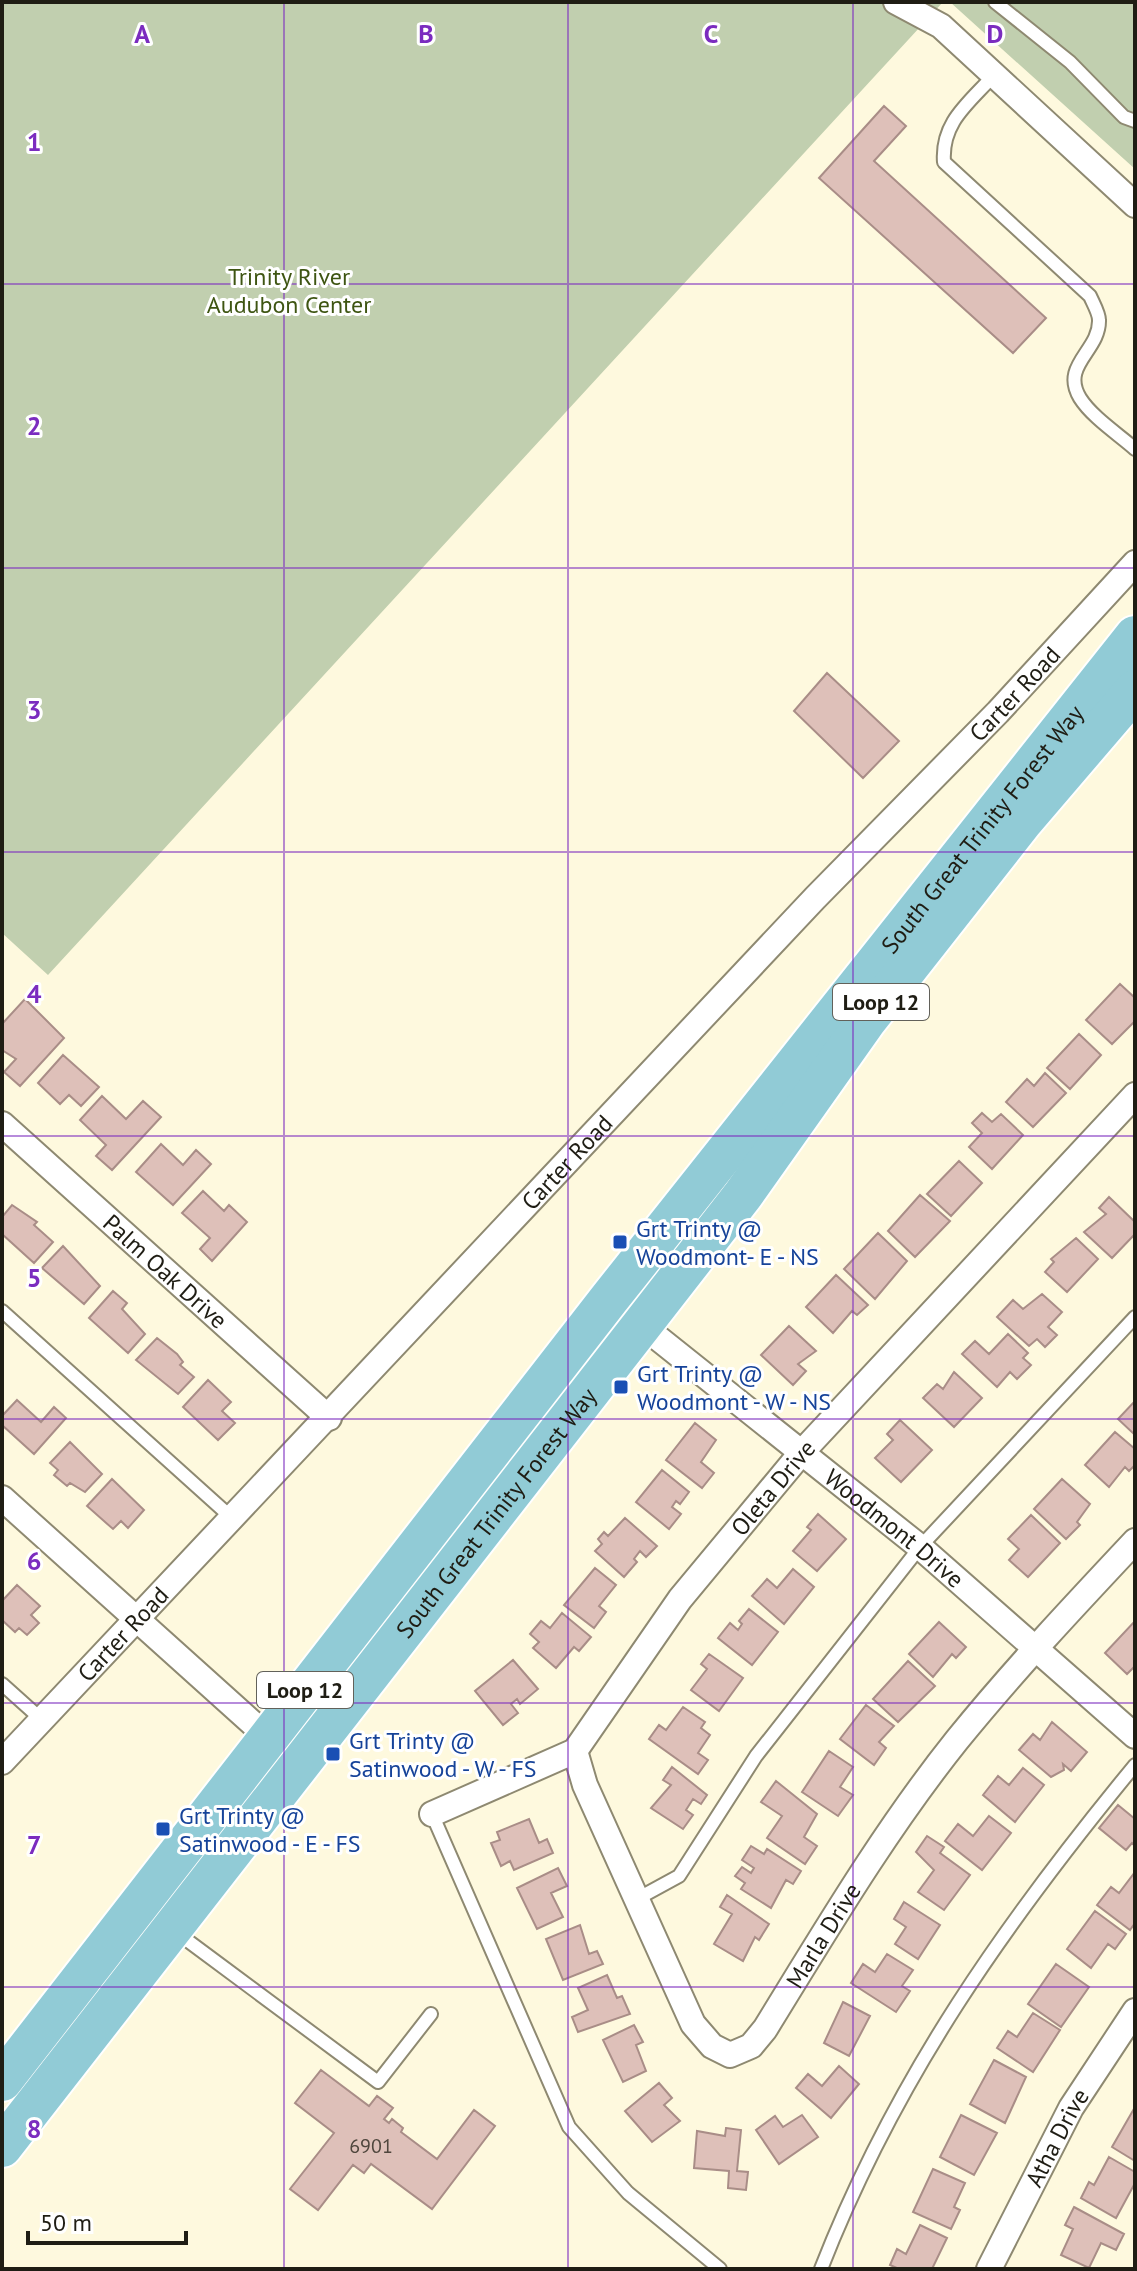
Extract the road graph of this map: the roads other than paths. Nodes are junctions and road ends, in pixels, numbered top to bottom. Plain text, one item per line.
1 (896, 2) edge
2 (995, 2) edge
3 (994, 75) junction
4 (1135, 121) edge
5 (1135, 205) edge
6 (1135, 449) edge
7 (1135, 563) edge
8 (1135, 636) edge
9 (1135, 690) edge
10 (1135, 1095) edge
11 (2, 1124) edge
12 (609, 1299) junction
13 (2, 1311) edge
14 (1135, 1317) edge
15 (641, 1325) junction
16 (329, 1418) junction
17 (802, 1452) junction
18 (2, 1498) edge
19 (232, 1518) junction
20 (1135, 1541) edge
21 (920, 1547) junction
22 (135, 1618) junction
23 (1036, 1647) junction
24 (2, 1684) edge
25 (41, 1719) junction
26 (1135, 1736) edge
27 (269, 1737) junction
28 (575, 1751) junction
29 (2, 1762) edge
30 (299, 1765) junction
31 (1135, 1765) edge
32 (432, 1814) joint
33 (635, 1900) junction
34 (170, 1928) junction
35 (1135, 2011) edge
36 (431, 2014) dead end
37 (2, 2081) edge
38 (2, 2147) edge
39 (720, 2269) edge
40 (821, 2269) edge
41 (989, 2269) edge

1 - 3 street
2 - 4 lane
3 - 5 street
3 - 6 lane
7 - 16 street, Carter Road
8 - 12 main road, South Great Trinity Forest Way / Loop 12
9 - 15 main road, South Great Trinity Forest Way / Loop 12
10 - 17 street, Oleta Drive
11 - 16 street, Palm Oak Drive
12 - 15 street, Woodmont Drive
12 - 27 main road, South Great Trinity Forest Way / Loop 12
13 - 19 lane
14 - 21 lane
15 - 17 street, Woodmont Drive
15 - 30 main road, South Great Trinity Forest Way / Loop 12
16 - 19 street, Carter Road
17 - 21 street, Woodmont Drive
17 - 28 street, Oleta Drive
18 - 22 street
19 - 22 street, Carter Road
20 - 23 street, Marla Drive
21 - 23 street, Woodmont Drive
21 - 33 lane
22 - 25 street, Carter Road
22 - 27 street
23 - 26 street, Woodmont Drive
23 - 33 street, Marla Drive
24 - 25 lane
25 - 29 street, Carter Road
27 - 30 street
27 - 37 main road, South Great Trinity Forest Way / Loop 12
28 - 32 street
28 - 33 street, Marla Drive
30 - 34 main road, South Great Trinity Forest Way / Loop 12
31 - 40 lane
32 - 39 lane
34 - 36 lane
34 - 38 main road, South Great Trinity Forest Way / Loop 12
35 - 41 street, Atha Drive

